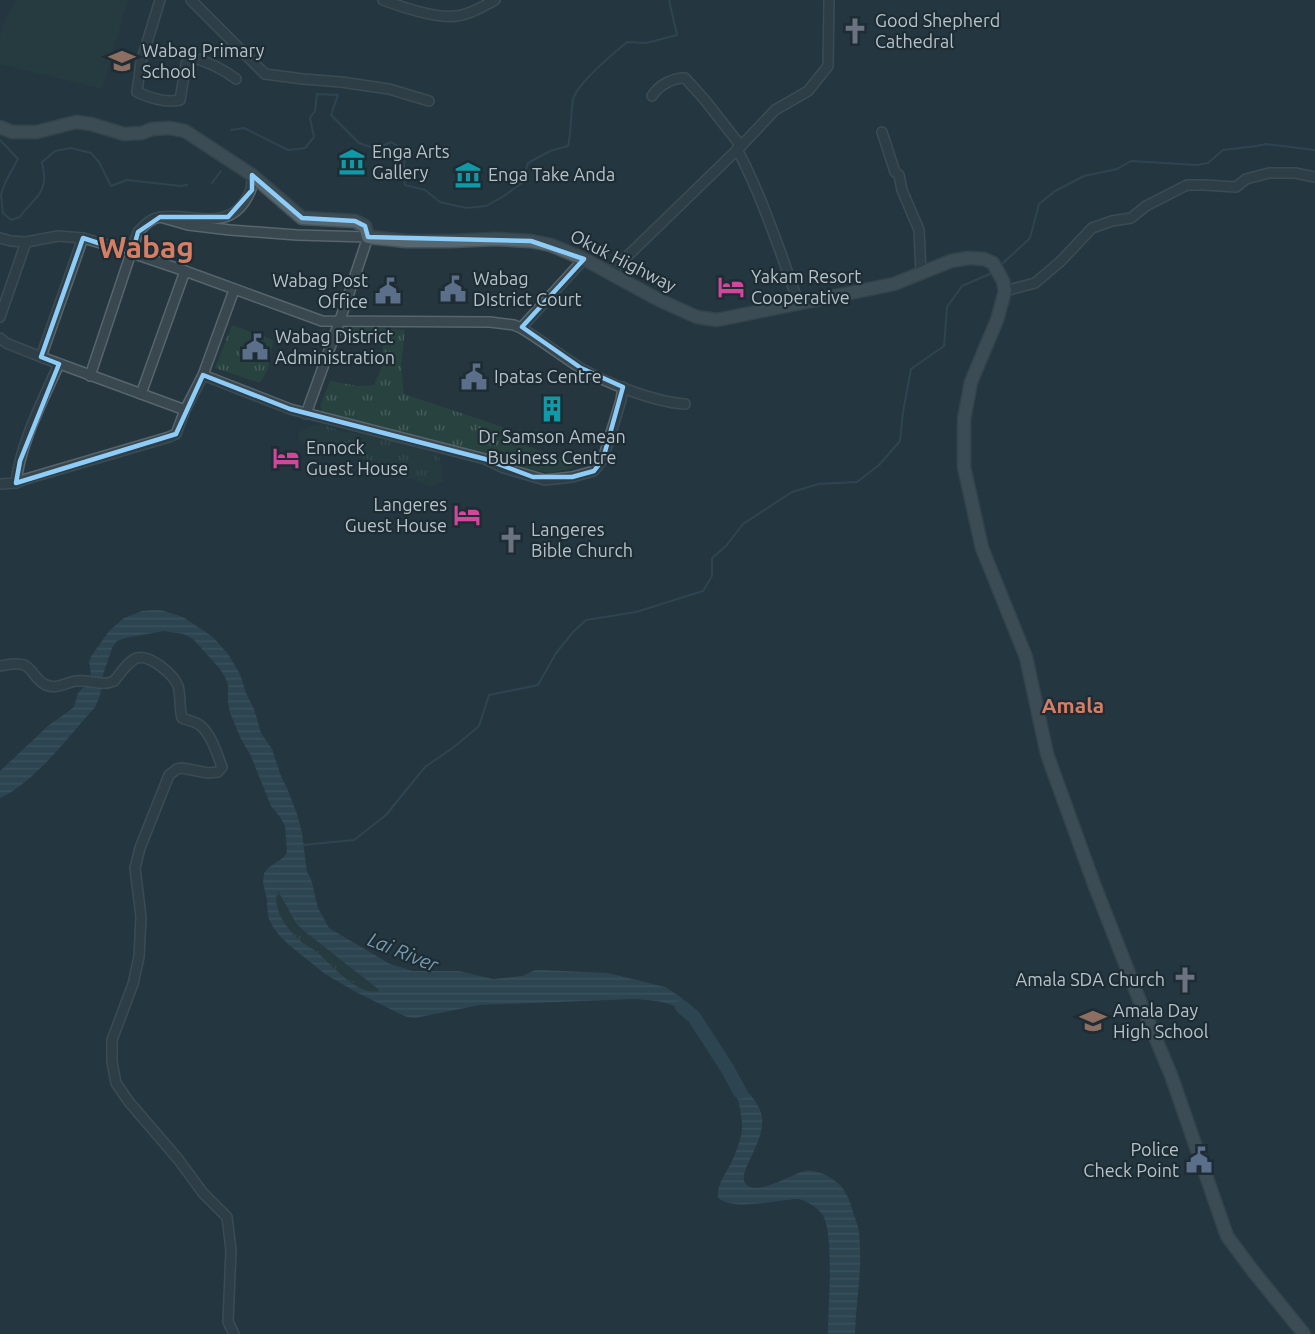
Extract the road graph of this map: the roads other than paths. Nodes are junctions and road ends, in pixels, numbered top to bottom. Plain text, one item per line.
1 (160, 0) edge
2 (191, 0) edge
3 (383, 0) edge
4 (495, 0) edge
5 (829, 0) edge
6 (236, 80) dead end
7 (652, 96) dead end
8 (429, 101) dead end
9 (0, 127) edge
10 (882, 132) dead end
11 (739, 148) junction
12 (252, 175) junction
13 (1315, 177) edge
14 (160, 217) junction
15 (368, 237) junction
16 (0, 238) edge
17 (83, 238) junction
18 (26, 242) junction
19 (132, 254) junction
20 (584, 259) junction
21 (185, 271) junction
22 (611, 272) junction
23 (921, 272) junction
24 (1004, 286) junction
25 (234, 290) junction
26 (798, 304) junction
27 (0, 317) edge
28 (340, 320) junction
29 (521, 327) junction
30 (0, 338) edge
31 (41, 357) junction
32 (59, 364) junction
33 (203, 375) junction
34 (90, 376) junction
35 (623, 387) junction
36 (141, 394) junction
37 (685, 404) dead end
38 (185, 410) junction
39 (306, 414) junction
40 (16, 483) junction
41 (0, 484) edge
42 (0, 666) edge
43 (234, 1334) edge
44 (1304, 1334) edge

1 - 6 street
2 - 8 street
3 - 4 street
5 - 11 street
7 - 11 street
9 - 12 main road
10 - 23 street
11 - 22 street
11 - 26 street
12 - 14 street
12 - 15 main road
13 - 24 street
14 - 15 street
14 - 19 street
15 - 20 main road, Okuk Highway
15 - 28 street
16 - 18 street
17 - 18 street
17 - 19 street
17 - 31 street
18 - 27 street
19 - 21 street
19 - 34 street
20 - 22 main road, Okuk Highway
20 - 29 street
21 - 25 street
21 - 36 street
22 - 26 main road, Okuk Highway
23 - 24 main road, Okuk Highway
23 - 26 main road, Okuk Highway
24 - 44 main road
25 - 28 street
25 - 33 street
28 - 29 street
28 - 39 street
29 - 35 street
30 - 31 street
31 - 32 street
32 - 34 street
32 - 40 street
33 - 38 street
33 - 39 street
34 - 36 street
35 - 37 street
35 - 39 street
36 - 38 street
38 - 40 street
40 - 41 street
42 - 43 street

